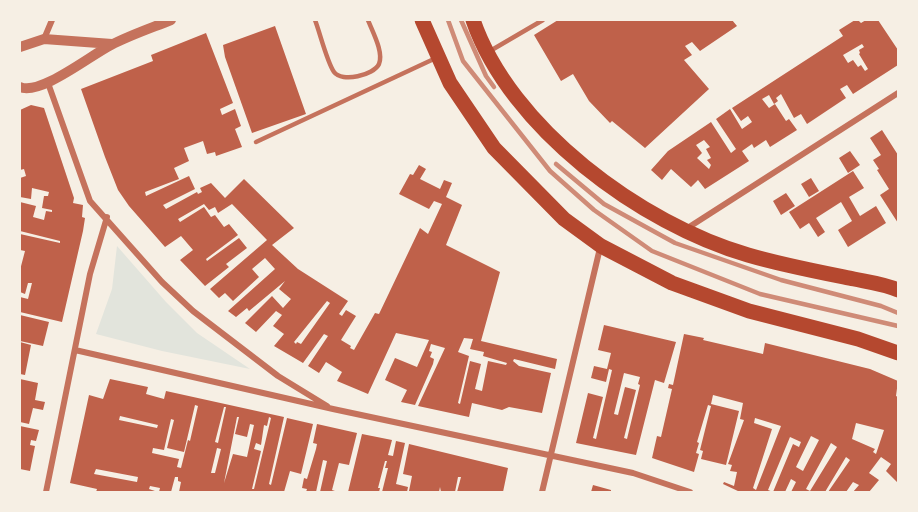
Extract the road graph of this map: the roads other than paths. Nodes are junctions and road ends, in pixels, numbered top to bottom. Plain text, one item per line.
1 (52, 20) edge
2 (171, 20) edge
3 (315, 20) edge
4 (368, 20) edge
5 (422, 20) edge
6 (473, 20) edge
7 (543, 20) edge
8 (44, 39) junction
9 (112, 44) junction
10 (20, 47) edge
11 (488, 52) junction
12 (439, 57) junction
13 (48, 82) junction
14 (21, 89) edge
15 (898, 93) edge
16 (256, 142) dead end
17 (107, 217) junction
18 (683, 231) junction
19 (601, 246) junction
20 (897, 286) edge
21 (75, 350) junction
22 (898, 353) edge
23 (333, 409) junction
24 (551, 456) junction
25 (46, 492) edge
26 (542, 492) edge
27 (690, 492) edge

1 - 8 street
2 - 9 street
3 - 4 lane
5 - 12 main road
6 - 11 main road
7 - 11 lane
8 - 9 street
8 - 10 street
9 - 13 street
11 - 18 main road
12 - 16 lane
12 - 19 main road
13 - 14 street
13 - 17 street
15 - 18 street
17 - 21 street
17 - 23 street
18 - 20 main road
19 - 22 main road
19 - 24 street
21 - 23 street
21 - 25 street
23 - 24 street
24 - 26 street
24 - 27 street

